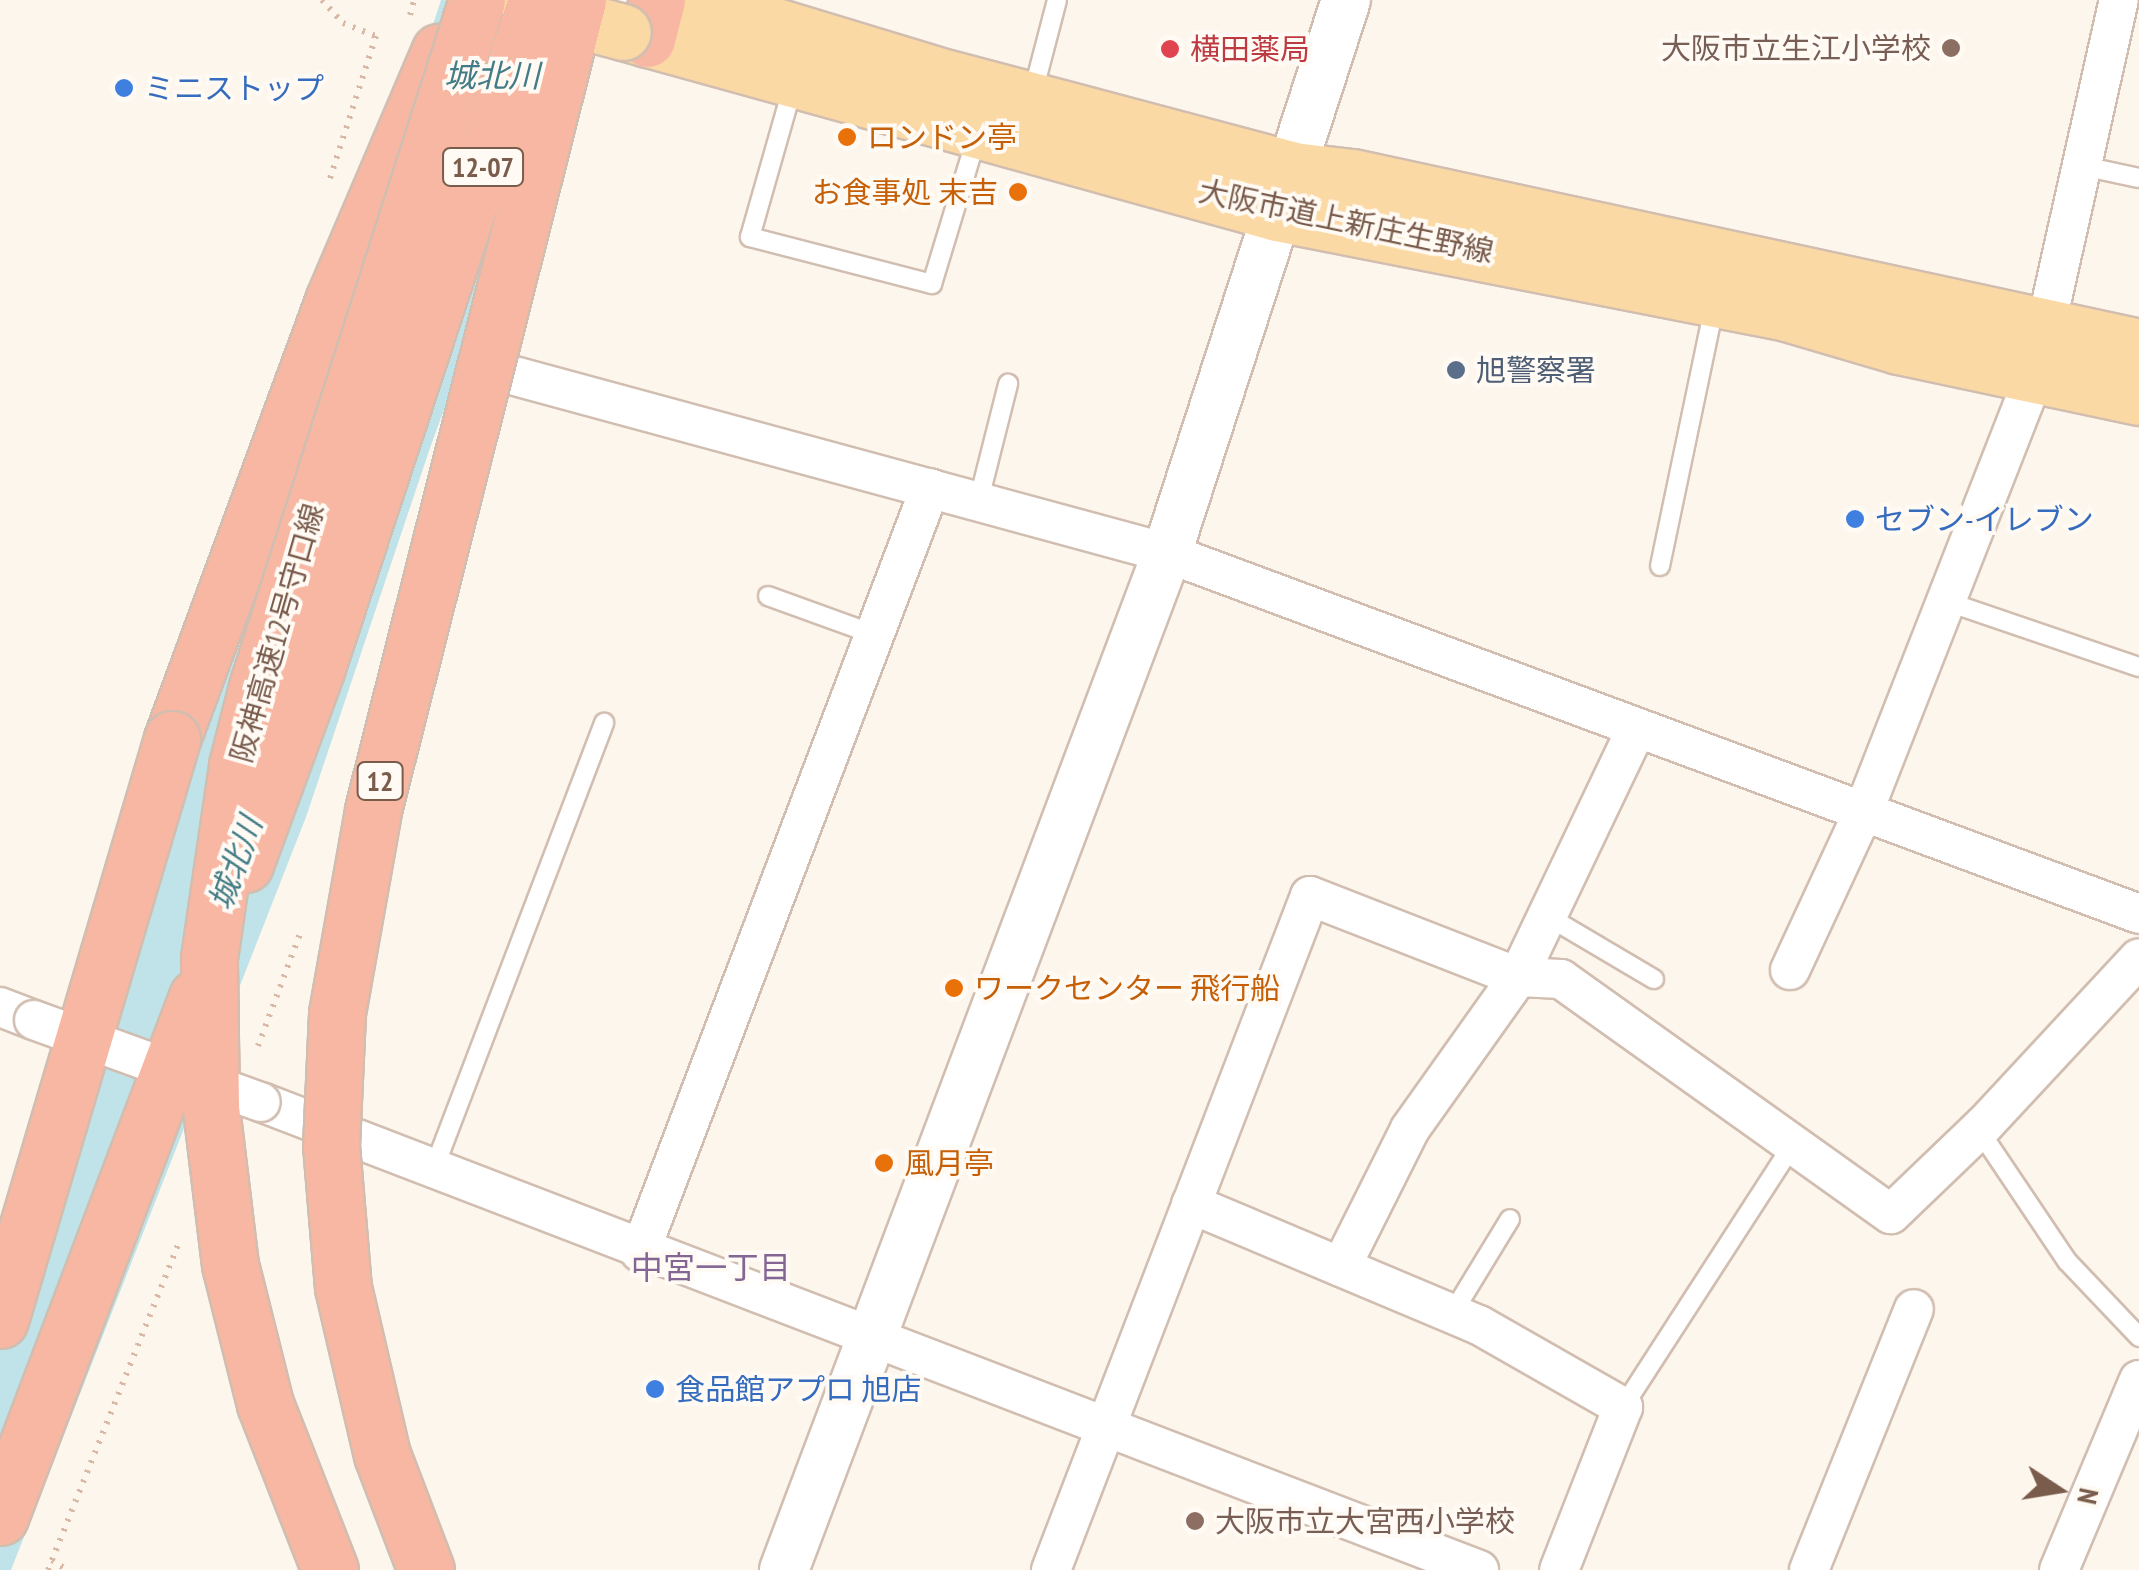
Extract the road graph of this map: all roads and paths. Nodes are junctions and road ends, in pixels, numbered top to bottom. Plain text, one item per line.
1 (322, 0) edge
2 (461, 0) edge
3 (476, 0) edge
4 (503, 0) edge
5 (536, 0) edge
6 (578, 0) edge
7 (690, 0) edge
8 (1058, 0) edge
9 (1346, 0) edge
10 (2119, 0) edge
11 (642, 24) edge
12 (794, 80) junction
13 (1031, 100) junction
14 (978, 130) junction
15 (2083, 166) junction
16 (2139, 178) edge
17 (326, 190) dead end
18 (1285, 191) junction
19 (1716, 299) junction
20 (2139, 347) edge
21 (2042, 351) junction
22 (511, 375) dead end
23 (1008, 384) dead end
24 (2139, 397) edge
25 (930, 488) junction
26 (979, 499) junction
27 (1166, 553) junction
28 (1660, 566) dead end
29 (768, 596) dead end
30 (1945, 601) junction
31 (877, 636) junction
32 (2139, 667) edge
33 (604, 723) dead end
34 (1637, 728) junction
35 (1863, 812) junction
36 (2139, 914) edge
37 (1549, 918) junction
38 (2139, 958) edge
39 (1790, 970) dead end
40 (1518, 976) junction
41 (1654, 979) dead end
42 (17, 1013) edge
43 (1979, 1130) junction
44 (1791, 1147) junction
45 (432, 1173) junction
46 (1191, 1204) junction
47 (1510, 1219) dead end
48 (640, 1252) junction
49 (1341, 1267) junction
50 (1914, 1309) dead end
51 (1452, 1314) junction
52 (0, 1320) edge
53 (2139, 1337) edge
54 (873, 1338) junction
55 (2139, 1380) edge
56 (1623, 1407) junction
57 (1105, 1424) junction
58 (0, 1518) edge
59 (52, 1560) dead end
60 (67, 1570) edge
61 (330, 1570) edge
62 (426, 1570) edge
63 (784, 1570) edge
64 (1051, 1570) edge
65 (1480, 1570) edge
66 (1560, 1570) edge
67 (1809, 1570) edge
68 (2059, 1570) edge

1 - 17 path
2 - 52 highway, bridge
3 - 61 highway, 阪神高速12号守口線, bridge
4 - 11 main road, 大阪市道上新庄生野線, bridge
5 - 58 highway, 12-07, bridge
6 - 62 highway, 12, bridge
7 - 13 main road, 大阪市道上新庄生野線
8 - 13 lane
9 - 18 street
10 - 15 street
11 - 12 main road, 大阪市道上新庄生野線
12 - 14 main road, 大阪市道上新庄生野線
12 - 14 lane
13 - 18 main road, 大阪市道上新庄生野線
14 - 18 main road, 大阪市道上新庄生野線
15 - 16 lane
15 - 21 street
18 - 19 main road, 大阪市道上新庄生野線
18 - 21 main road, 大阪市道上新庄生野線
18 - 27 street
19 - 21 main road, 大阪市道上新庄生野線
19 - 28 lane
20 - 21 main road, 大阪市道上新庄生野線
21 - 24 main road, 大阪市道上新庄生野線
21 - 30 street
22 - 25 street
23 - 26 lane
25 - 26 street
25 - 31 street
26 - 27 street
27 - 34 street
27 - 54 street
29 - 31 lane
30 - 32 lane
30 - 35 street
31 - 48 street
33 - 45 lane
34 - 35 street
34 - 37 street
35 - 36 street
35 - 39 street
37 - 40 street
37 - 41 lane
38 - 43 street
40 - 44 street
40 - 46 street
40 - 49 street
42 - 45 street, bridge
43 - 44 street
43 - 53 lane
44 - 56 lane
45 - 48 street
46 - 49 street
46 - 57 street
47 - 51 lane
48 - 54 street
49 - 51 street
50 - 67 street
51 - 56 street
54 - 57 street
54 - 63 street
55 - 68 street
56 - 66 street
57 - 64 street
57 - 65 street
59 - 60 path

